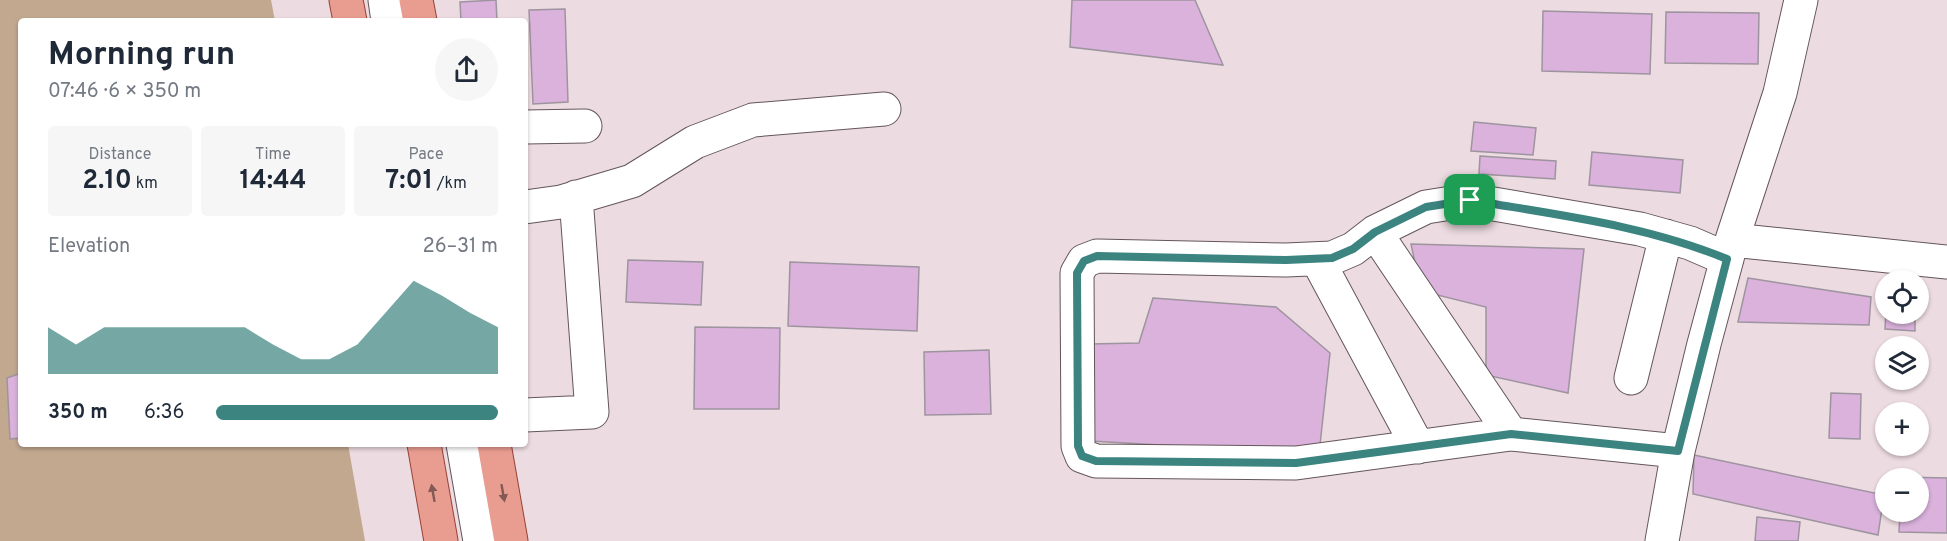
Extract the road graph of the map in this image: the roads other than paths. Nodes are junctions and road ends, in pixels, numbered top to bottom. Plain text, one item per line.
1 (346, 0) edge
2 (385, 0) edge
3 (416, 0) edge
4 (1801, 0) edge
5 (349, 18) edge
6 (388, 18) edge
7 (419, 18) edge
8 (884, 109) dead end
9 (585, 126) dead end
10 (528, 128) edge
11 (576, 198) junction
12 (528, 206) edge
13 (1375, 232) junction
14 (1666, 236) junction
15 (1730, 249) junction
16 (1317, 259) junction
17 (1947, 261) edge
18 (1631, 378) dead end
19 (528, 414) edge
20 (1511, 434) junction
21 (425, 447) edge
22 (464, 447) edge
23 (495, 447) edge
24 (1418, 447) junction
25 (1678, 451) junction
26 (441, 541) edge
27 (480, 541) edge
28 (511, 541) edge
29 (1662, 541) edge

1 - 5 main road
2 - 6 street
3 - 7 main road
4 - 15 street
8 - 11 street
9 - 10 street
11 - 12 street
11 - 19 street
13 - 14 street
13 - 16 street
13 - 20 street
14 - 15 street
14 - 18 street
15 - 17 street
15 - 25 street
16 - 24 street
16 - 24 street
20 - 24 street
20 - 25 street
26 -> 21 main road
22 - 27 street
23 -> 28 main road
25 - 29 street

